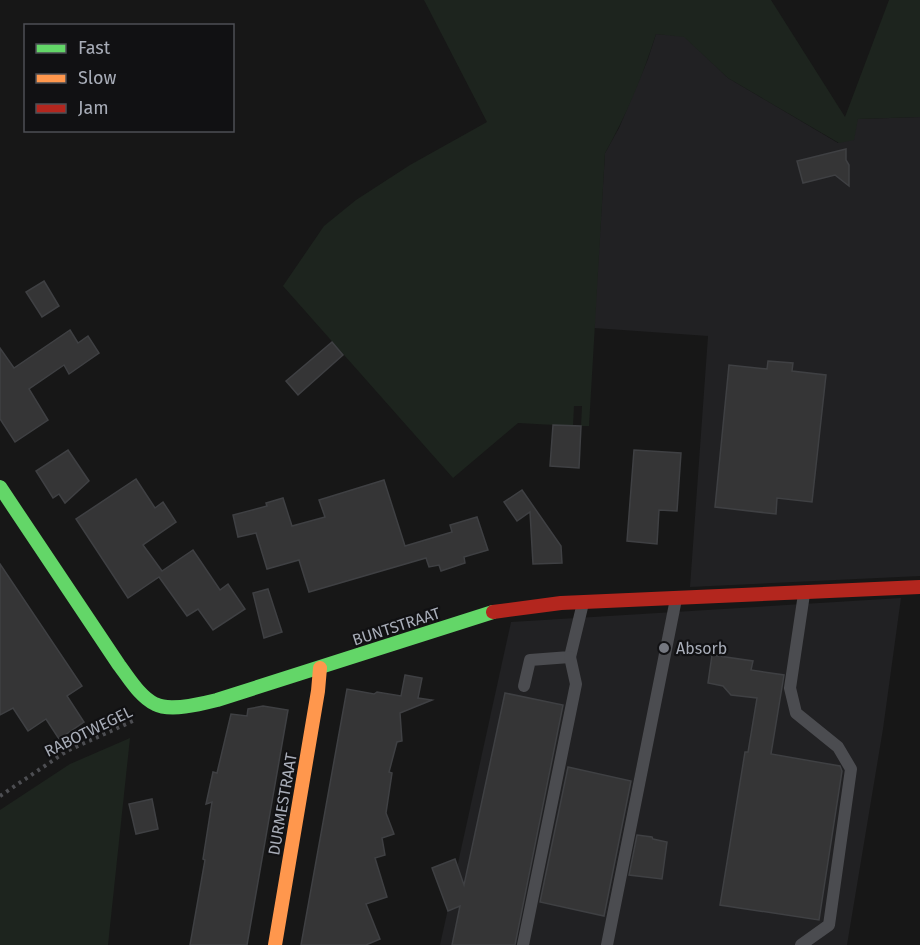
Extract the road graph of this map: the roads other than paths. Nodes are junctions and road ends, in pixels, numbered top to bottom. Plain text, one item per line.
1 (0, 487) edge
2 (920, 587) edge
3 (804, 592) junction
4 (676, 598) junction
5 (583, 602) junction
6 (570, 657) junction
7 (320, 668) junction
8 (524, 686) dead end
9 (274, 945) edge
10 (523, 945) edge
11 (607, 945) edge
12 (801, 945) edge

1 - 7 street, BUNTSTRAAT
2 - 3 street, BUNTSTRAAT
3 - 4 street, BUNTSTRAAT
3 - 12 lane
4 - 5 street, BUNTSTRAAT
4 - 11 lane
5 - 6 lane
5 - 7 street, BUNTSTRAAT
6 - 8 lane
6 - 10 lane
7 - 9 street, DURMESTRAAT

